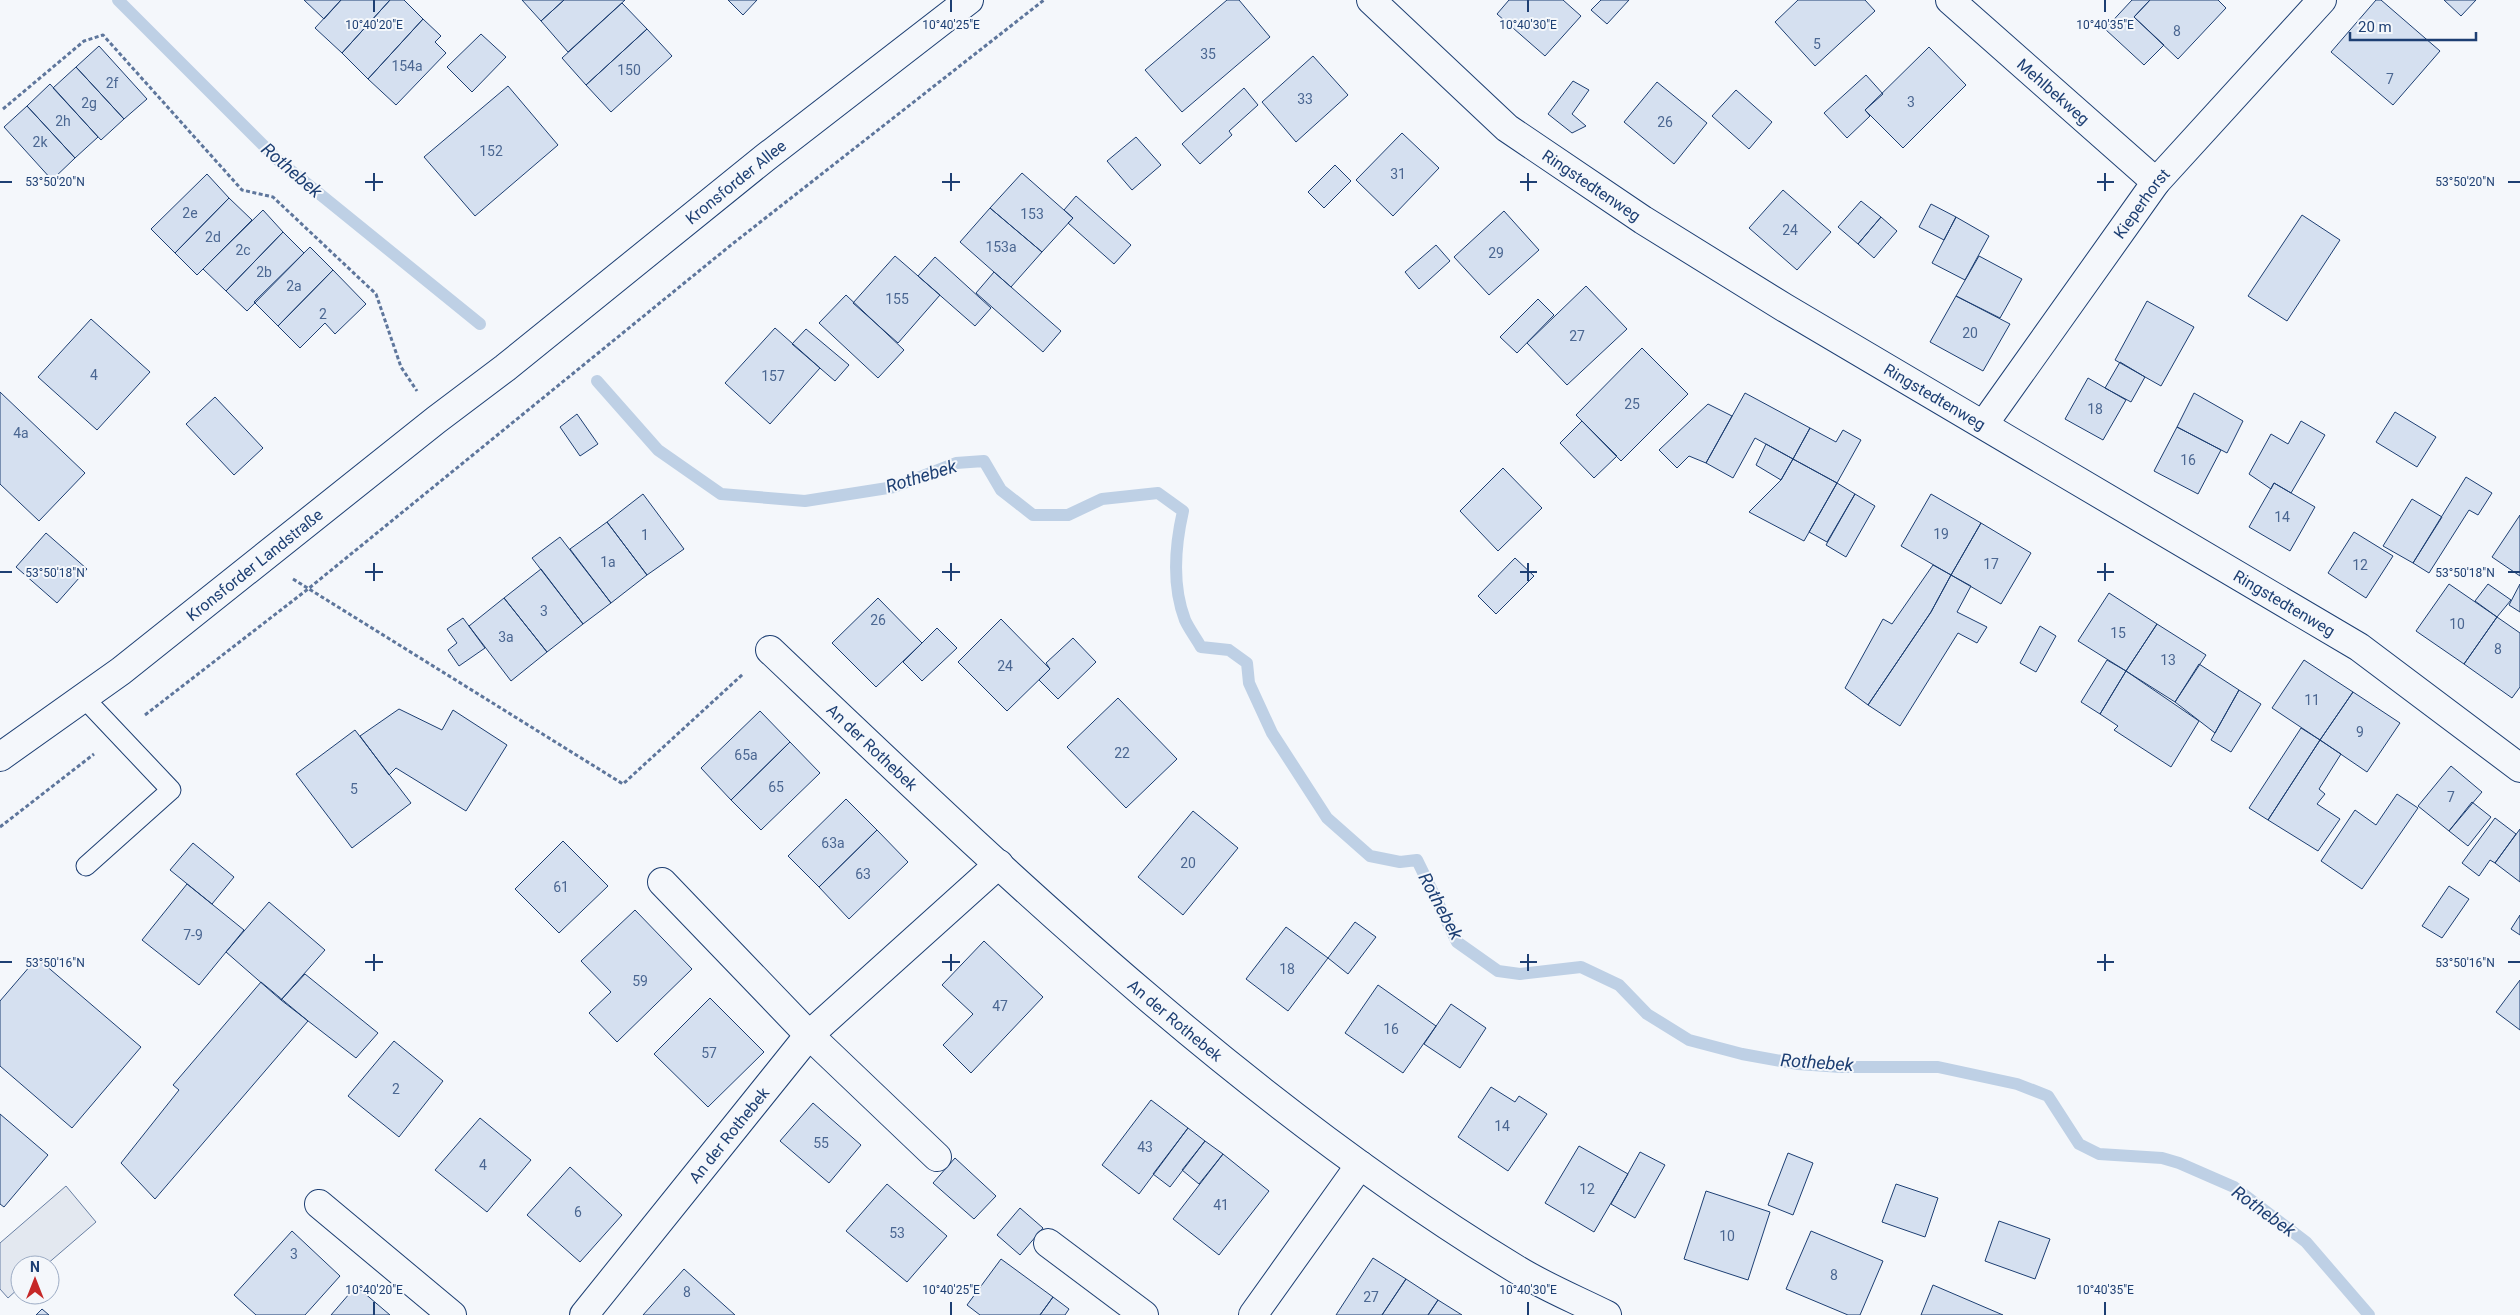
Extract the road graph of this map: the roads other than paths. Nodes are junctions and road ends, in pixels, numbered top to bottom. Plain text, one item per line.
1 (969, 0) edge
2 (1371, 0) edge
3 (1950, 0) edge
4 (2322, 0) edge
5 (2156, 182) junction
6 (505, 368) joint
7 (1984, 424) junction
8 (770, 650) road end
9 (84, 698) junction
10 (0, 757) edge
11 (2520, 768) edge
12 (999, 864) junction
13 (86, 866) dead end
14 (662, 882) dead end
15 (809, 1035) junction
16 (937, 1157) dead end
17 (1360, 1165) junction
18 (319, 1204) dead end
19 (1048, 1243) dead end
20 (452, 1315) edge
21 (584, 1315) edge
22 (1144, 1315) edge
23 (1253, 1315) edge
24 (1607, 1315) edge

1 - 6 street, Kronsforder Allee
2 - 7 street, Ringstedtenweg
3 - 5 street, Mehlbekweg
4 - 5 street, Kieperhorst
5 - 7 street, Kieperhorst
6 - 9 street, Kronsforder Landstraße
7 - 11 street, Ringstedtenweg
8 - 12 street, An der Rothebek
9 - 10 street, Kronsforder Landstraße
9 - 13 lane
12 - 15 street, An der Rothebek
12 - 17 street, An der Rothebek
14 - 15 street
15 - 16 street
15 - 21 street, An der Rothebek
17 - 23 street
17 - 24 street, An der Rothebek
18 - 20 street
19 - 22 street

